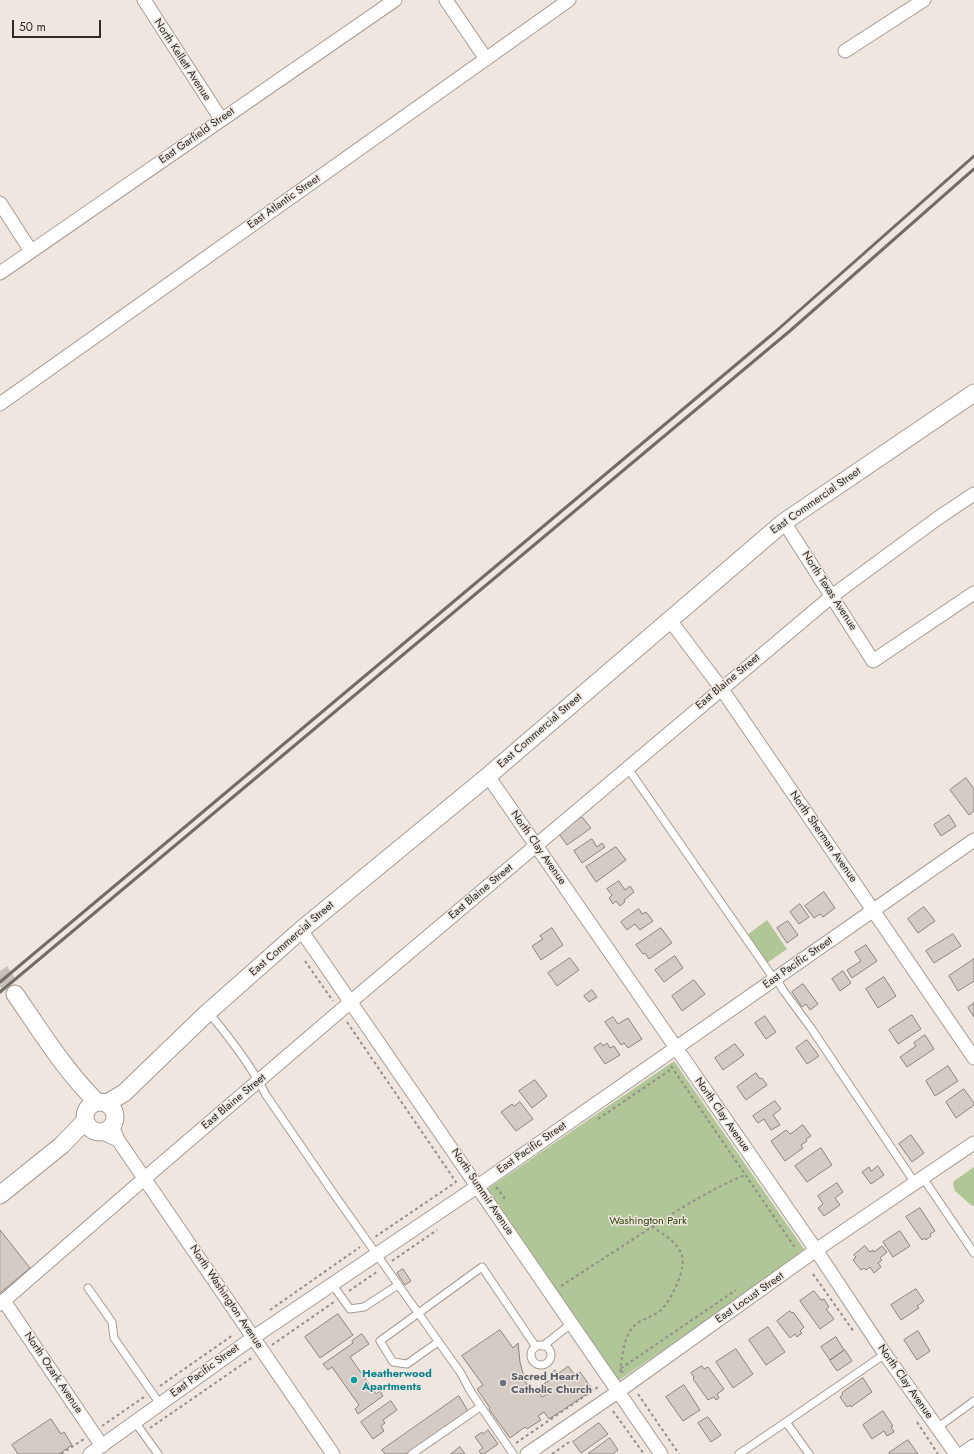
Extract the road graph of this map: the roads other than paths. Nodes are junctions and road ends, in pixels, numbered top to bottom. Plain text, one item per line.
1 (144, 0) edge
2 (395, 0) edge
3 (446, 0) edge
4 (569, 0) edge
5 (924, 0) edge
6 (845, 51) dead end
7 (486, 59) junction
8 (221, 119) junction
9 (0, 203) edge
10 (31, 251) junction
11 (0, 273) edge
12 (974, 393) edge
13 (0, 404) edge
14 (974, 494) edge
15 (784, 522) junction
16 (974, 593) edge
17 (832, 596) junction
18 (669, 619) junction
19 (721, 688) junction
20 (627, 767) junction
21 (488, 776) junction
22 (974, 840) edge
23 (536, 845) junction
24 (874, 910) junction
25 (301, 930) junction
26 (775, 979) junction
27 (15, 994) tunnel mouth
28 (351, 1002) junction
29 (208, 1012) junction
30 (676, 1048) junction
31 (974, 1058) edge
32 (259, 1081) junction
33 (100, 1117) junction
34 (974, 1143) edge
35 (145, 1178) junction
36 (919, 1180) junction
37 (478, 1186) junction
38 (0, 1195) edge
39 (816, 1250) junction
40 (974, 1253) edge
41 (377, 1254) junction
42 (332, 1284) junction
43 (398, 1284) junction
44 (88, 1288) dead end
45 (2, 1303) edge
46 (418, 1313) junction
47 (572, 1323) junction
48 (254, 1337) junction
49 (438, 1342) junction
50 (885, 1354) junction
51 (619, 1391) junction
52 (974, 1402) edge
53 (160, 1404) junction
54 (480, 1407) junction
55 (136, 1422) junction
56 (786, 1422) junction
57 (937, 1428) junction
58 (102, 1446) junction
59 (974, 1449) edge
60 (511, 1451) edge
61 (90, 1454) edge
62 (158, 1454) edge
63 (333, 1454) edge
64 (412, 1454) edge
65 (527, 1454) edge
66 (661, 1454) edge
67 (739, 1454) edge
68 (809, 1454) edge
69 (956, 1454) edge
70 (967, 1454) edge

1 - 8 street, North Kellett Avenue
2 - 8 street, East Garfield Street
3 - 7 street
4 - 7 street, East Atlantic Street
5 - 6 street
7 - 13 street, East Atlantic Street
8 - 10 street, East Garfield Street
9 - 10 street
10 - 11 street, East Garfield Street
12 - 15 street, East Commercial Street
14 - 17 street, East Blaine Street
15 - 17 street, North Texas Avenue
15 - 18 street, East Commercial Street
16 - 17 street, North Texas Avenue
17 - 19 street, East Blaine Street
18 - 19 street, North Sherman Avenue
18 - 21 street, East Commercial Street
19 - 20 street, East Blaine Street
19 - 24 street, North Sherman Avenue
20 - 23 street, East Blaine Street
20 - 26 lane
21 - 23 street, North Clay Avenue
21 - 25 street, East Commercial Street
22 - 24 street, East Pacific Street
23 - 28 street, East Blaine Street
23 - 30 street, North Clay Avenue
24 - 26 street, East Pacific Street
24 - 31 street, North Sherman Avenue
25 - 28 street, North Summit Avenue
25 - 29 street, East Commercial Street
26 - 30 street, East Pacific Street
26 - 36 lane
27 - 33 street, North Washington Avenue
28 - 32 street, East Blaine Street
28 - 37 street, North Summit Avenue
29 - 32 lane
29 - 33 street, East Commercial Street
30 - 37 street, East Pacific Street
30 - 39 street, North Clay Avenue
32 - 35 street, East Blaine Street
32 - 41 lane
33 - 35 street, North Washington Avenue
33 - 38 street, East Commercial Street
34 - 36 street, East Locust Street
35 - 45 street, East Blaine Street
35 - 48 street, North Washington Avenue
36 - 39 street, East Locust Street
36 - 40 lane
37 - 41 street, East Pacific Street
37 - 47 street, North Summit Avenue
39 - 50 street, North Clay Avenue
39 - 51 street, East Locust Street
41 - 42 street, East Pacific Street
41 - 43 lane
42 - 43 lane
42 - 48 street, East Pacific Street
43 - 46 lane
44 - 53 lane
45 - 58 street, North Ozark Avenue
46 - 47 lane
46 - 49 lane
46 - 49 lane
47 - 51 street, North Summit Avenue
48 - 53 street, East Pacific Street
48 - 63 street, North Washington Avenue
49 - 54 lane
50 - 56 lane
50 - 57 street, North Clay Avenue
51 - 65 street, East Locust Street
51 - 66 street, North Summit Avenue
52 - 57 lane
53 - 55 street, East Pacific Street
54 - 60 lane
54 - 64 lane
55 - 58 street, East Pacific Street
55 - 62 lane
56 - 67 lane
56 - 68 lane
57 - 69 street, North Clay Avenue
58 - 61 street, East Pacific Street
59 - 70 main road

